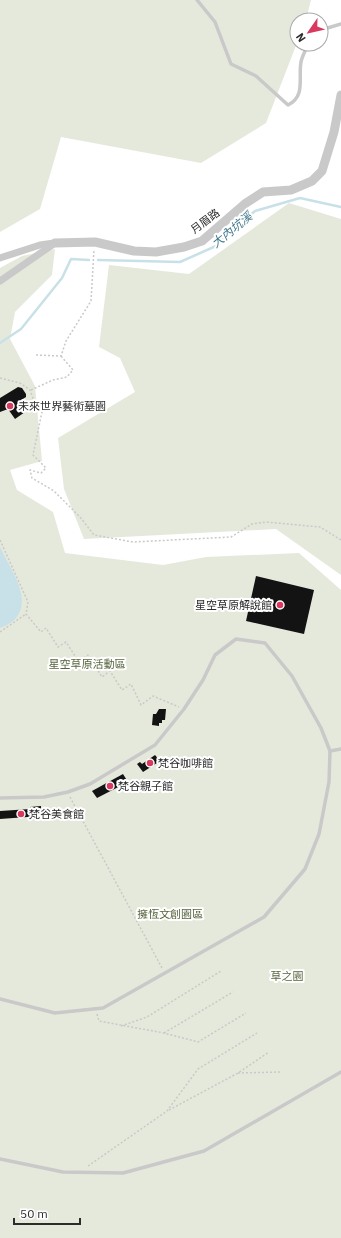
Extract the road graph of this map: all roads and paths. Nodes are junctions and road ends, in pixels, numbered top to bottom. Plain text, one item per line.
1 (197, 0) edge
2 (341, 24) edge
3 (329, 28) edge
4 (305, 52) edge
5 (341, 95) edge
6 (95, 242) junction
7 (55, 243) junction
8 (0, 258) edge
9 (0, 281) edge
10 (36, 355) dead end
11 (61, 356) junction
12 (0, 378) edge
13 (30, 390) junction
14 (0, 540) edge
15 (341, 540) edge
16 (26, 614) junction
17 (0, 632) edge
18 (184, 709) junction
19 (341, 749) edge
20 (330, 752) junction
21 (68, 792) junction
22 (0, 798) edge
23 (221, 971) dead end
24 (165, 973) junction
25 (233, 992) dead end
26 (0, 999) edge
27 (95, 1009) junction
28 (246, 1013) dead end
29 (120, 1026) junction
30 (164, 1033) junction
31 (257, 1033) dead end
32 (269, 1052) dead end
33 (281, 1072) dead end
34 (341, 1072) edge
35 (238, 1073) junction
36 (168, 1111) junction
37 (0, 1159) edge
38 (80, 1172) junction

1 - 4 lane
2 - 3 lane
5 - 6 street, 月眉路
6 - 7 street, 月眉路
6 - 11 path
7 - 8 street
7 - 9 street
10 - 11 path
11 - 13 path
12 - 13 path
13 - 15 path
14 - 16 path
16 - 17 path
16 - 18 path
18 - 20 lane
18 - 21 lane
19 - 20 lane
20 - 24 lane
21 - 22 lane
21 - 24 path
23 - 29 path
24 - 27 lane
25 - 30 path
26 - 27 lane
27 - 29 path
28 - 30 path
29 - 30 path
31 - 36 path
32 - 35 path
33 - 35 path
34 - 38 lane
35 - 36 path
36 - 38 path
37 - 38 lane

